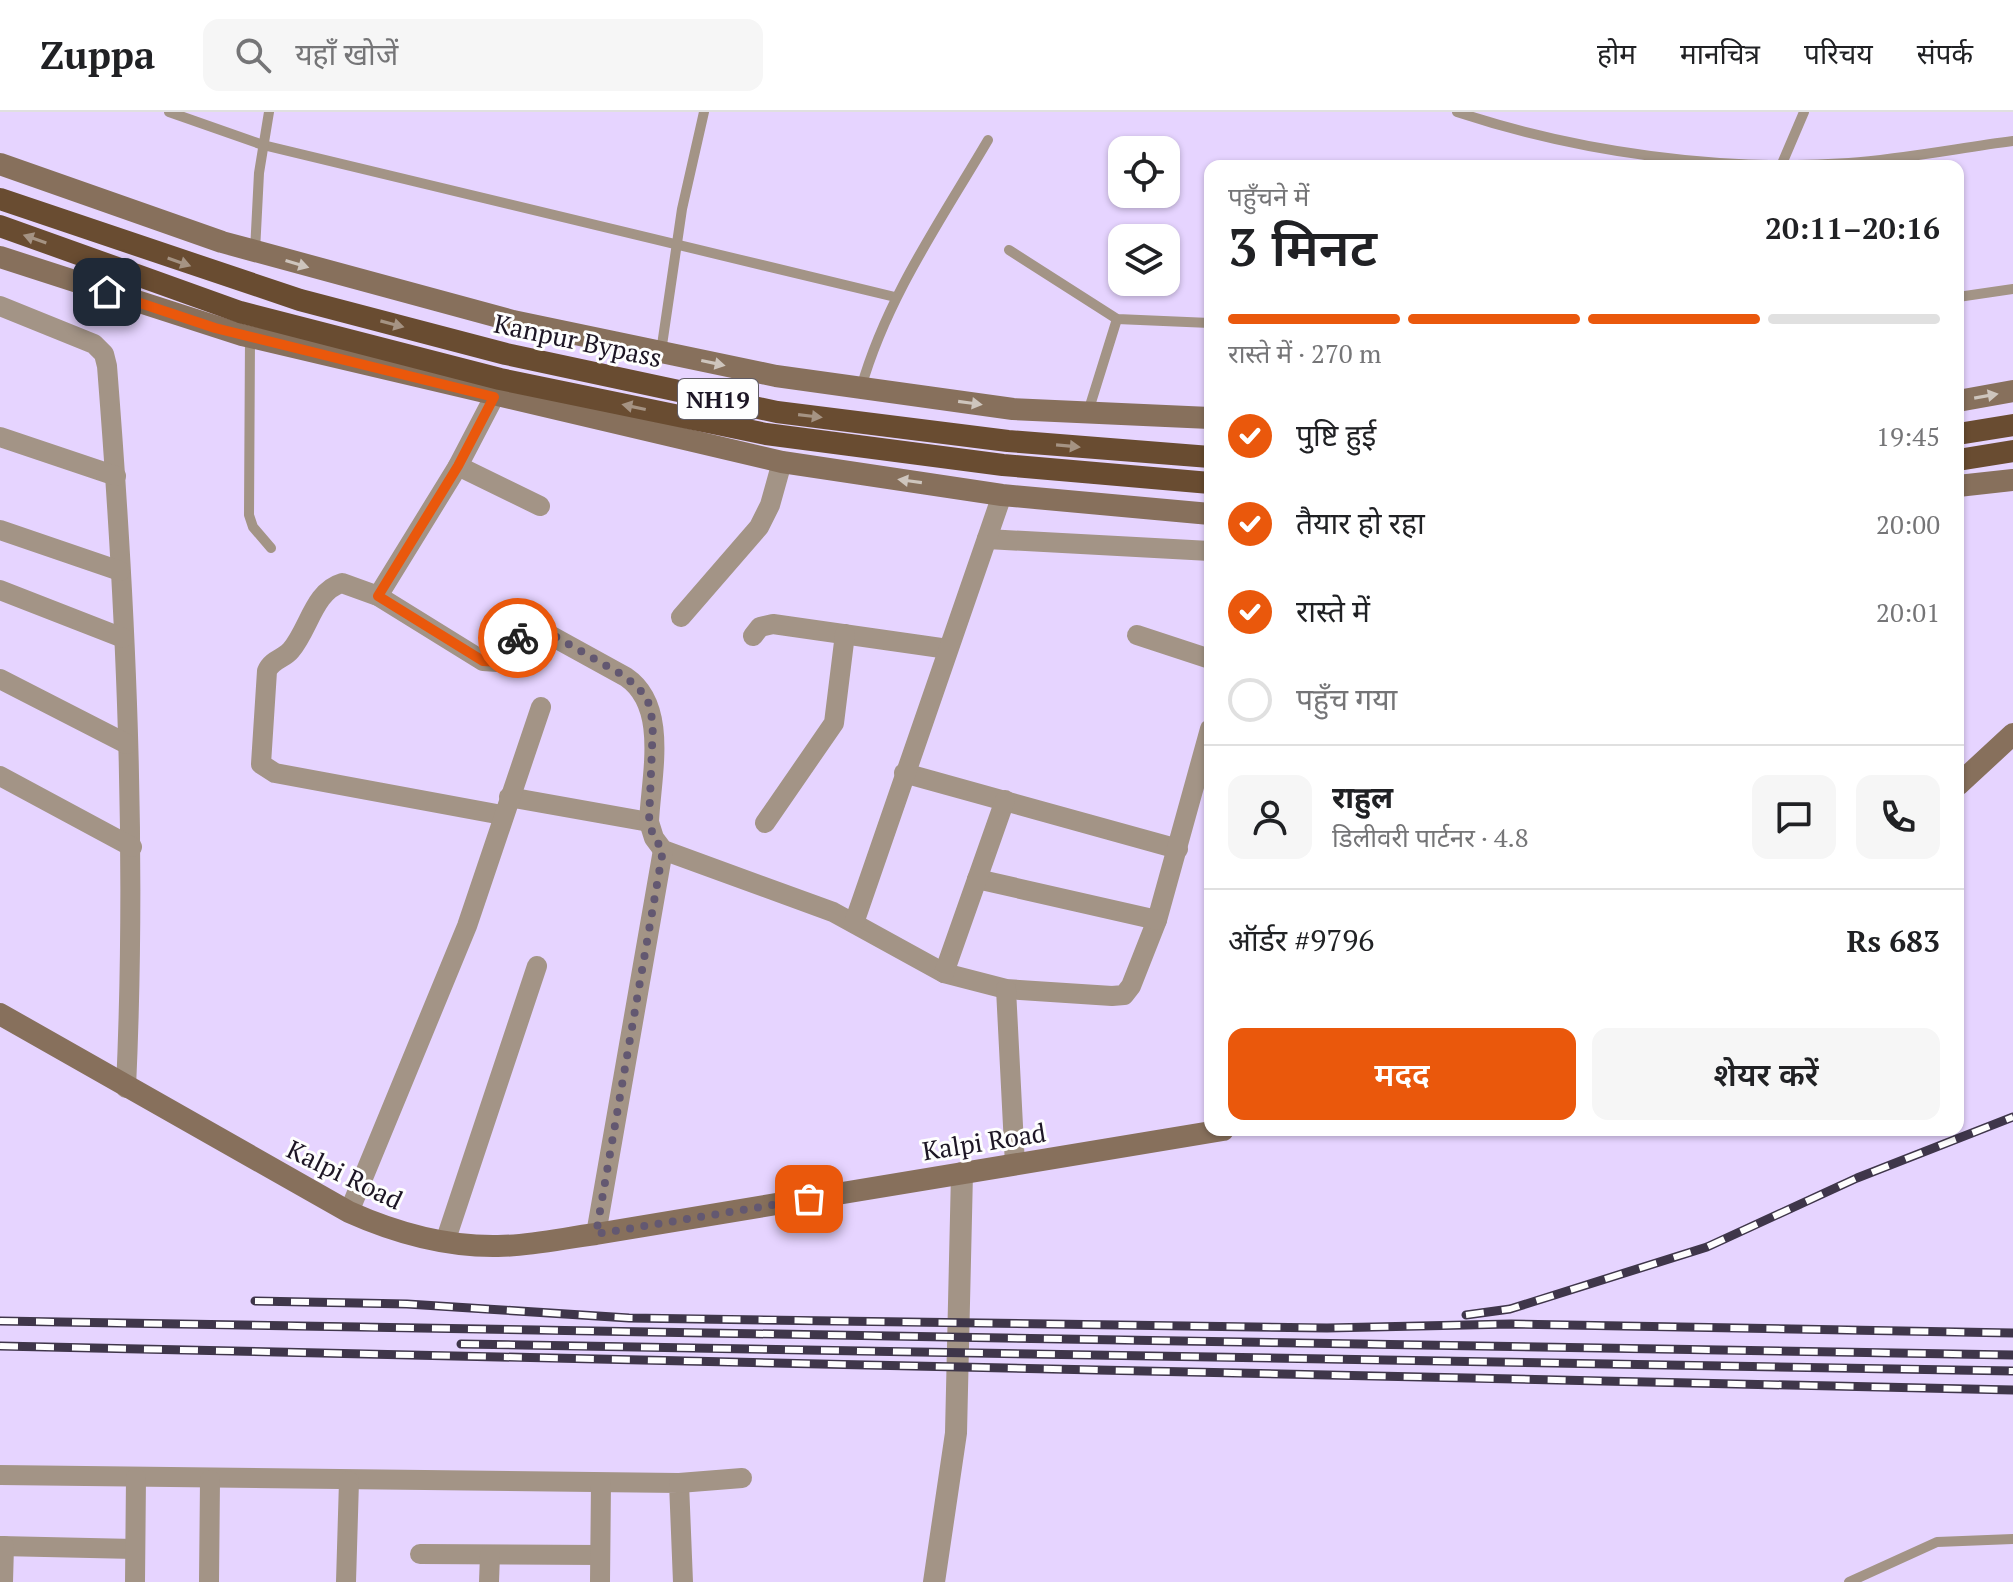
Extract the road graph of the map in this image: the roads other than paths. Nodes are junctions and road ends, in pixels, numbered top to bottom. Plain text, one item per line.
1 (169, 112) edge
2 (269, 112) edge
3 (704, 112) edge
4 (1457, 112) edge
5 (1804, 112) edge
6 (988, 140) dead end
7 (2013, 141) edge
8 (263, 145) junction
9 (1690, 160) edge
10 (1783, 160) edge
11 (1880, 160) edge
12 (0, 164) edge
13 (0, 199) edge
14 (0, 226) edge
15 (676, 245) junction
16 (1009, 250) dead end
17 (255, 251) junction
18 (0, 257) edge
19 (2013, 289) edge
20 (1964, 296) edge
21 (895, 297) junction
22 (0, 306) edge
23 (1117, 319) junction
24 (1204, 323) edge
25 (246, 336) junction
26 (661, 352) junction
27 (861, 388) junction
28 (2013, 391) edge
29 (494, 397) junction
30 (1964, 400) edge
31 (1088, 412) junction
32 (1204, 418) edge
33 (2013, 425) edge
34 (1964, 433) edge
35 (0, 437) edge
36 (2013, 451) edge
37 (1204, 457) edge
38 (1964, 459) edge
39 (782, 462) junction
40 (458, 466) junction
41 (116, 476) junction
42 (2013, 480) edge
43 (1204, 482) edge
44 (1964, 485) edge
45 (1002, 495) junction
46 (540, 506) dead end
47 (1204, 513) edge
48 (0, 530) edge
49 (987, 539) junction
50 (271, 548) dead end
51 (1204, 551) edge
52 (120, 571) junction
53 (0, 590) edge
54 (378, 596) junction
55 (681, 617) dead end
56 (845, 634) junction
57 (1137, 635) dead end
58 (753, 636) dead end
59 (123, 638) junction
60 (948, 649) junction
61 (1204, 657) edge
62 (0, 679) edge
63 (541, 707) dead end
64 (2013, 734) edge
65 (127, 744) junction
66 (1204, 752) edge
67 (904, 773) junction
68 (0, 776) edge
69 (1964, 779) edge
70 (1005, 800) junction
71 (506, 806) junction
72 (649, 822) junction
73 (765, 823) dead end
74 (132, 847) junction
75 (1178, 849) junction
76 (663, 850) junction
77 (977, 879) junction
78 (1157, 920) junction
79 (854, 923) junction
80 (537, 966) dead end
81 (944, 973) junction
82 (1006, 989) junction
83 (0, 1014) edge
84 (126, 1088) junction
85 (1204, 1133) edge
86 (1015, 1165) junction
87 (962, 1173) junction
88 (349, 1212) junction
89 (596, 1234) junction
90 (445, 1242) junction
91 (0, 1475) edge
92 (136, 1478) junction
93 (742, 1478) dead end
94 (210, 1480) junction
95 (349, 1481) junction
96 (601, 1483) junction
97 (679, 1483) junction
98 (2013, 1539) edge
99 (2, 1546) edge
100 (135, 1549) junction
101 (420, 1554) dead end
102 (490, 1555) junction
103 (600, 1555) junction
104 (3, 1582) edge
105 (135, 1582) edge
106 (209, 1582) edge
107 (346, 1582) edge
108 (489, 1582) edge
109 (600, 1582) edge
110 (683, 1582) edge
111 (934, 1582) edge
112 (1849, 1582) edge

1 - 8 lane
2 - 8 lane
3 - 15 lane
4 - 9 lane
5 - 10 lane
6 - 21 lane
7 - 11 lane
8 - 15 lane
8 - 17 lane
12 - 17 main road
13 -> 37 highway, Kanpur Bypass / NH19
43 -> 14 highway, Kanpur Bypass / NH19
15 - 21 lane
15 - 26 lane
16 - 23 lane
17 -> 26 main road
18 - 25 main road
19 - 20 lane
21 - 27 lane
22 - 41 street
23 - 24 lane
23 - 31 lane
25 - 29 main road
25 - 50 lane
26 -> 27 main road
27 -> 31 main road
30 -> 28 main road
29 - 39 main road
29 - 40 street
31 - 32 main road
33 - 34 highway
35 - 41 street
36 - 38 highway
45 -> 39 main road
39 - 55 street
40 - 46 street
40 - 54 street
41 - 52 street
42 - 44 main road
45 - 47 main road
45 - 49 street
48 - 52 street
49 - 51 street
49 - 60 street
52 - 59 street
53 - 59 street
54 - 71 street
54 - 72 street
56 - 58 street
56 - 60 street
56 - 73 street
57 - 61 street
59 - 65 street
60 - 67 street
62 - 65 street
63 - 71 street
64 - 69 main road
65 - 74 street
66 - 75 street
67 - 70 street
67 - 79 street
68 - 74 street
70 - 75 street
70 - 77 street
71 - 72 street
71 - 88 street
72 - 76 street
74 - 84 street
75 - 78 street
76 - 79 street
76 - 89 street
77 - 78 street
77 - 81 street
78 - 82 street
79 - 81 street
80 - 90 street
81 - 82 street
82 - 86 street
83 - 84 main road, Kalpi Road
84 - 88 main road, Kalpi Road
85 - 86 main road, Kalpi Road
86 - 87 main road, Kalpi Road
87 - 89 main road, Kalpi Road
87 - 111 street
88 - 90 main road, Kalpi Road
89 - 90 main road, Kalpi Road
91 - 92 street
92 - 94 street
92 - 100 street
93 - 97 street
94 - 95 street
94 - 106 street
95 - 96 street
95 - 107 street
96 - 97 street
96 - 103 street
97 - 110 street
98 - 112 lane
99 - 100 street
99 - 104 street
100 - 105 street
101 - 102 street
102 - 103 street
102 - 108 street
103 - 109 street

